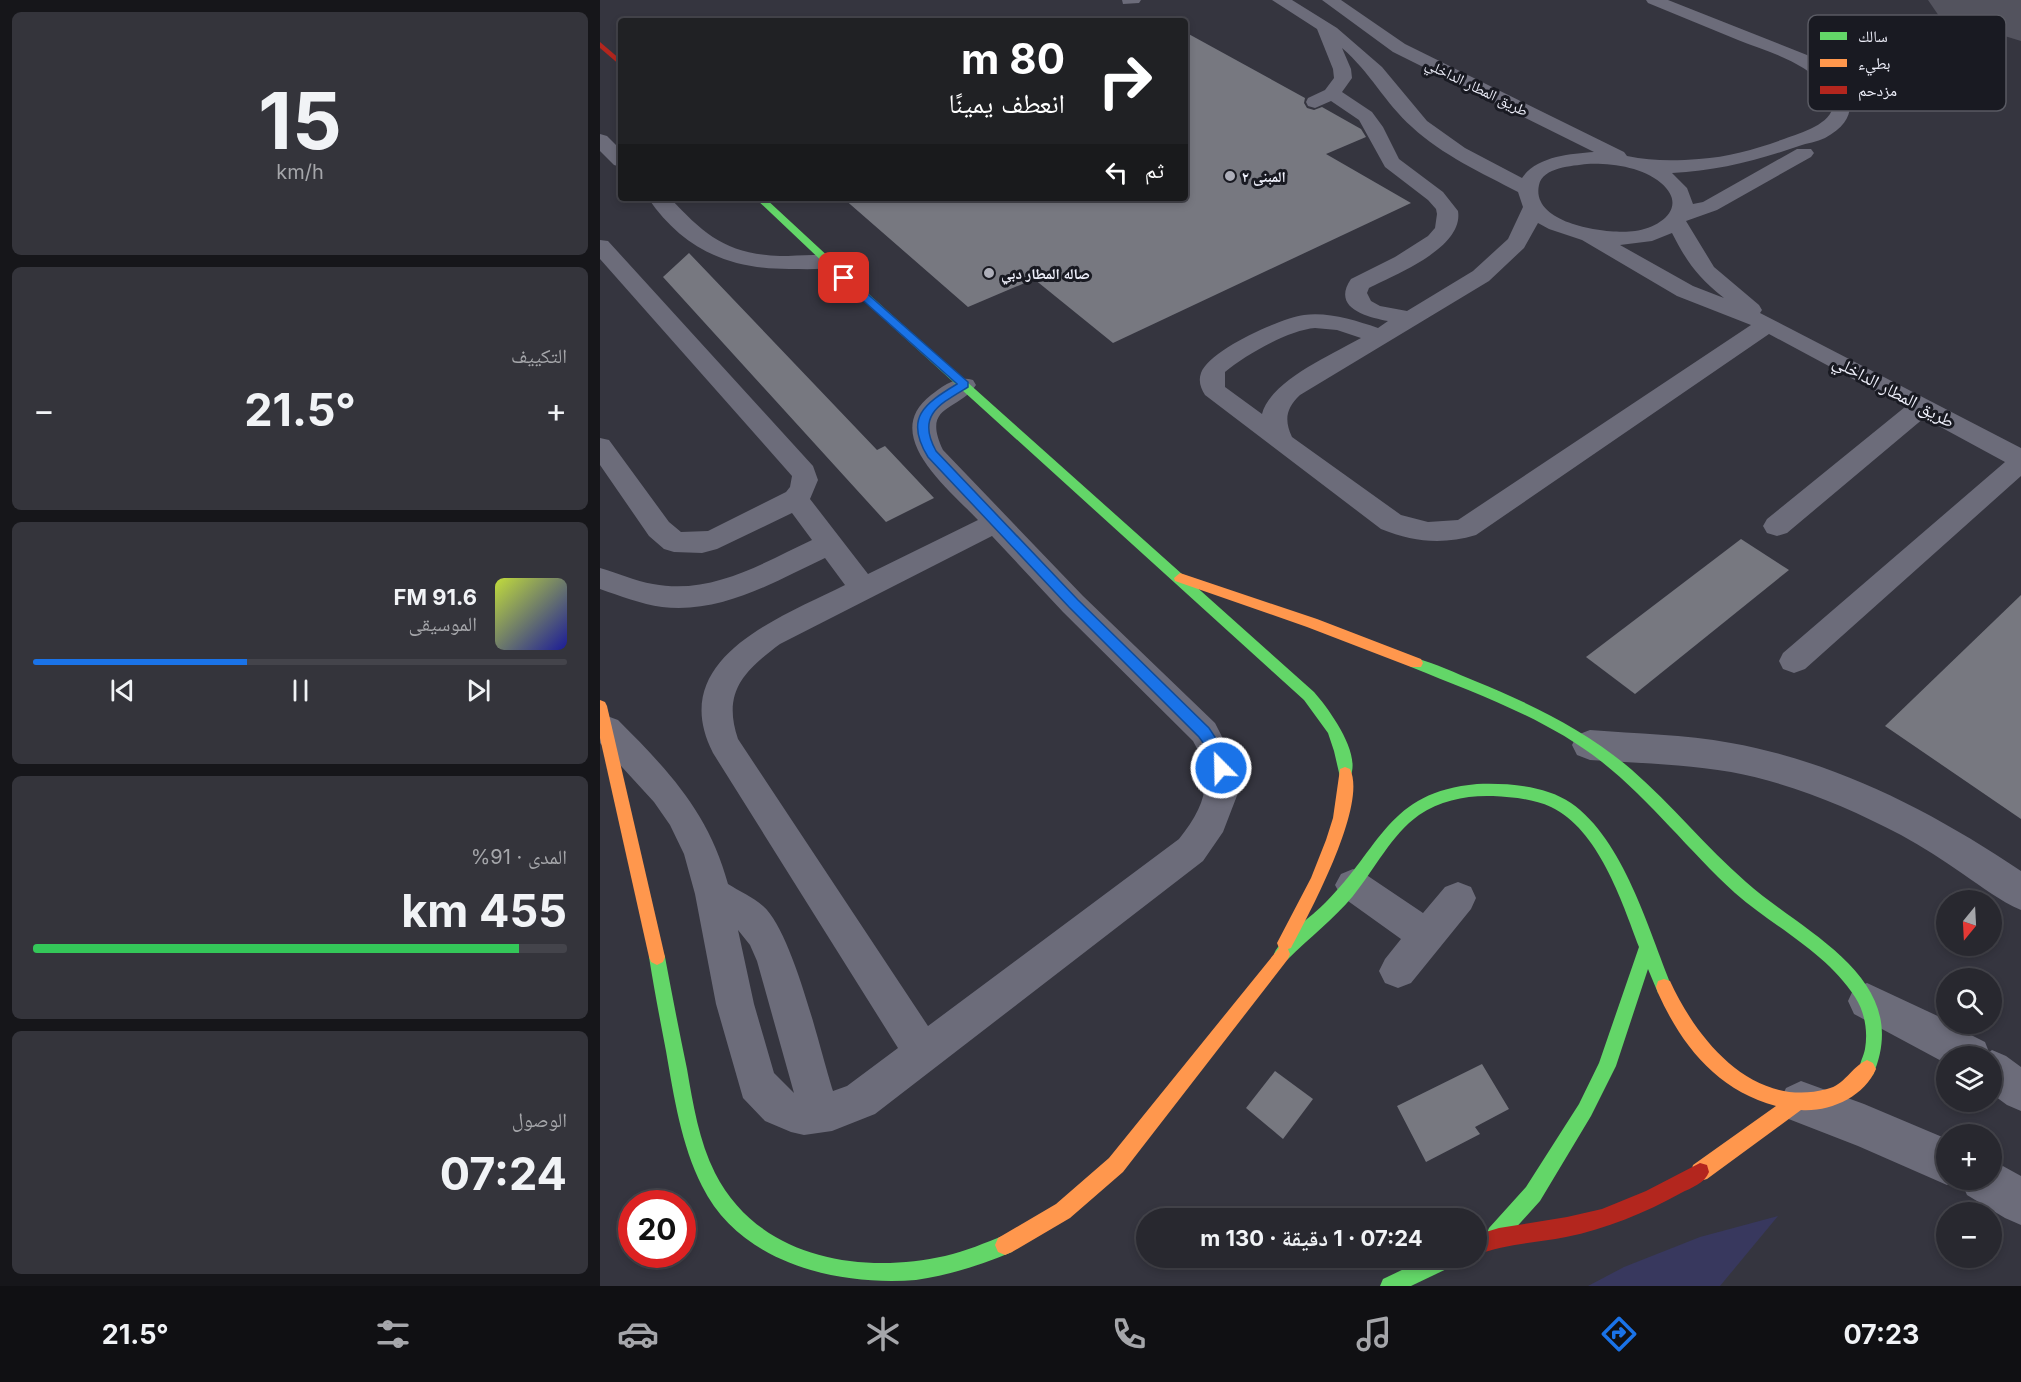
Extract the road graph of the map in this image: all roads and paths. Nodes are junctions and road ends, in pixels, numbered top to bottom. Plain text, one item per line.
1 (1280, 0) edge
2 (1330, 0) edge
3 (1654, 0) edge
4 (1324, 26) junction
5 (600, 44) edge
6 (618, 61) edge
7 (1808, 63) edge
8 (1329, 92) junction
9 (1841, 111) edge
10 (1419, 124) junction
11 (1818, 134) junction
12 (600, 140) edge
13 (1456, 150) junction
14 (1436, 156) dead end
15 (618, 158) edge
16 (1638, 165) junction
17 (1530, 198) junction
18 (661, 201) edge
19 (763, 201) edge
20 (1678, 217) junction
21 (1590, 236) junction
22 (600, 246) edge
23 (826, 262) junction
24 (1410, 318) junction
25 (1768, 324) junction
26 (1379, 336) junction
27 (964, 385) junction
28 (1922, 406) junction
29 (1282, 442) junction
30 (600, 446) edge
31 (2021, 460) edge
32 (796, 499) junction
33 (996, 522) junction
34 (1777, 526) dead end
35 (823, 535) junction
36 (600, 578) edge
37 (1180, 578) junction
38 (863, 589) junction
39 (1794, 662) dead end
40 (604, 717) edge
41 (1590, 745) junction
42 (1353, 885) junction
43 (2021, 892) edge
44 (715, 895) junction
45 (1458, 898) dead end
46 (1426, 936) junction
47 (1647, 948) junction
48 (1279, 955) junction
49 (1398, 971) dead end
50 (1867, 1001) junction
51 (1954, 1046) edge
52 (923, 1053) junction
53 (2002, 1077) edge
54 (2021, 1091) edge
55 (1798, 1103) junction
56 (820, 1114) junction
57 (1936, 1158) edge
58 (2001, 1190) edge
59 (2021, 1202) edge
60 (1496, 1235) junction
61 (1487, 1240) edge
62 (1427, 1268) edge
63 (1390, 1286) edge

1 - 4 lane, طريق المطار الداخلي
2 - 16 lane, طريق المطار الداخلي
3 - 7 lane
4 - 8 lane
4 - 10 lane, طريق المطار الداخلي
5 - 6 street
8 - 10 lane
8 - 24 lane
9 - 11 lane
10 - 13 lane, طريق المطار الداخلي
11 - 16 lane
11 - 20 lane
12 - 15 lane
13 - 14 lane
13 - 17 lane, طريق المطار الداخلي
16 - 17 lane, طريق المطار الداخلي
16 - 20 lane, طريق المطار الداخلي
17 - 21 lane, طريق المطار الداخلي
17 - 24 lane
18 - 23 lane
19 - 23 street
20 - 21 lane, طريق المطار الداخلي
20 - 25 lane, طريق المطار الداخلي
21 - 25 lane, طريق المطار الداخلي
22 - 32 lane
23 - 27 street
24 - 26 lane
25 - 28 lane, طريق المطار الداخلي
25 - 29 lane
26 - 29 lane
26 - 29 lane
27 - 33 lane
27 - 37 street
28 - 31 lane, طريق المطار الداخلي
28 - 34 lane
30 - 32 lane
31 - 39 lane
32 - 35 lane
33 - 38 lane
33 - 52 lane
35 - 36 lane
35 - 38 lane
37 - 41 street
37 - 48 street
38 - 52 lane
40 - 44 lane
40 - 48 street
41 - 43 street
41 - 50 street
42 - 46 lane
42 - 47 street
42 - 48 street
44 - 56 lane
44 - 56 lane
45 - 46 lane
46 - 49 lane
47 - 55 street
47 - 60 street
50 - 51 lane
50 - 55 street
52 - 56 lane
53 - 54 lane
55 - 57 street
55 - 60 street
58 - 59 street
60 - 61 street
62 - 63 street

